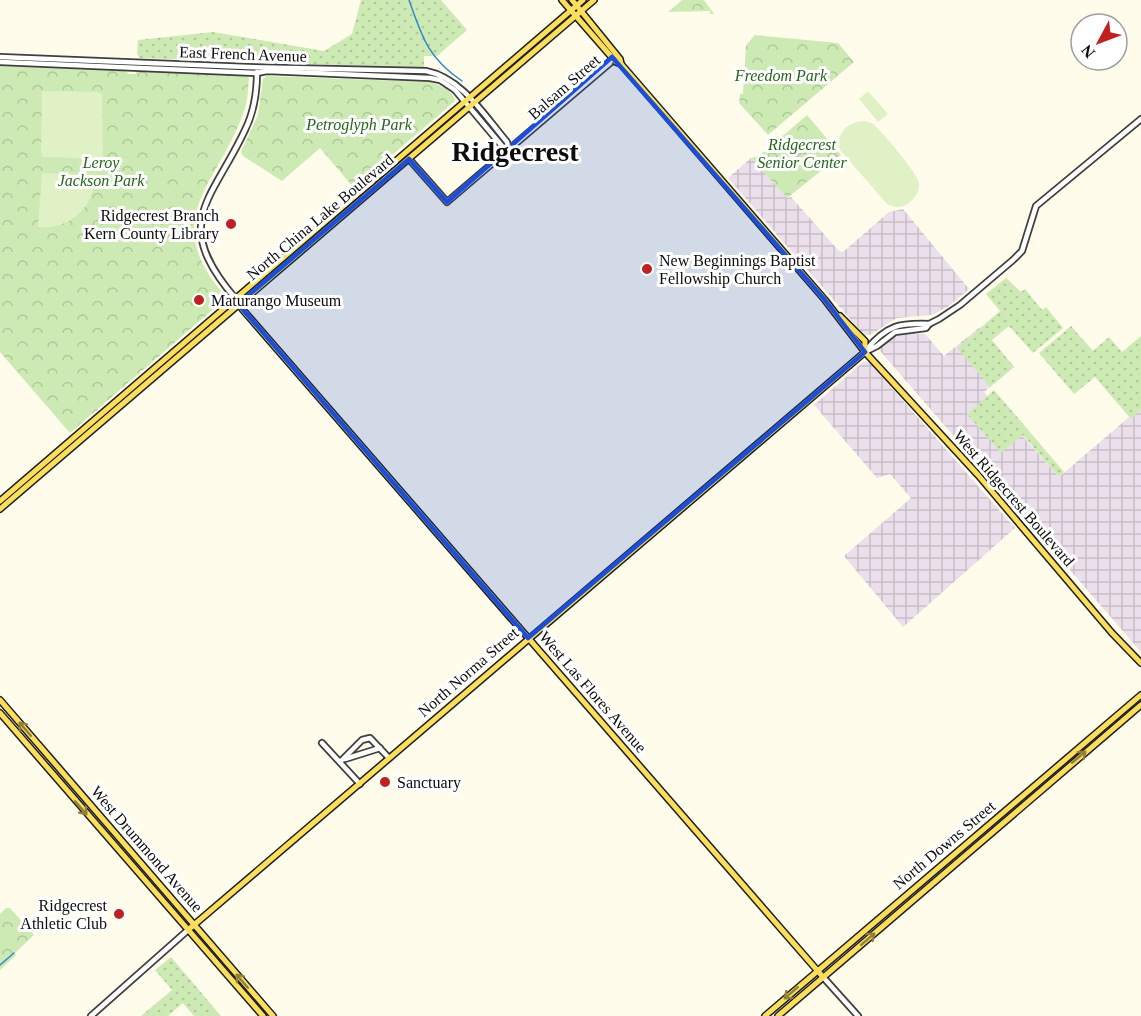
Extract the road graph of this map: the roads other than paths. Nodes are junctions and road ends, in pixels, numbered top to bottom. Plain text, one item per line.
1 (562, 0) edge
2 (583, 0) edge
3 (594, 0) edge
4 (574, 2) edge
5 (570, 10) junction
6 (581, 10) junction
7 (575, 15) junction
8 (612, 57) junction
9 (515, 58) junction
10 (0, 60) edge
11 (621, 64) junction
12 (257, 70) junction
13 (497, 82) junction
14 (469, 102) junction
15 (1141, 119) edge
16 (432, 130) junction
17 (509, 149) junction
18 (409, 159) junction
19 (236, 301) junction
20 (865, 352) junction
21 (169, 356) junction
22 (149, 381) junction
23 (0, 501) edge
24 (0, 509) edge
25 (528, 638) junction
26 (1141, 663) edge
27 (1141, 695) edge
28 (0, 700) edge
29 (1141, 705) edge
30 (0, 713) edge
31 (322, 743) dead end
32 (380, 747) junction
33 (389, 758) junction
34 (341, 761) junction
35 (360, 784) junction
36 (162, 888) junction
37 (156, 893) junction
38 (194, 925) junction
39 (188, 930) junction
40 (818, 970) junction
41 (823, 977) junction
42 (91, 1016) edge
43 (263, 1016) edge
44 (273, 1016) edge
45 (765, 1016) edge
46 (778, 1016) edge
47 (858, 1016) edge

1 - 5 main road, West Ridgecrest Boulevard
2 - 4 main road, North China Lake Boulevard
3 - 6 main road, North China Lake Boulevard
4 - 5 main road, North China Lake Boulevard
4 - 6 main road, West Ridgecrest Boulevard
5 - 7 main road, West Ridgecrest Boulevard
5 - 9 main road, North China Lake Boulevard
6 - 7 main road, North China Lake Boulevard
6 - 11 main road, West Ridgecrest Boulevard
7 - 8 main road, West Ridgecrest Boulevard
7 - 13 main road, North China Lake Boulevard
8 - 11 main road, West Ridgecrest Boulevard
8 - 17 street, Balsam Street
9 - 13 main road
9 - 14 main road, North China Lake Boulevard
10 - 12 street, East French Avenue
10 - 12 street, East French Avenue
11 - 20 main road, West Ridgecrest Boulevard
12 - 14 street, East French Avenue
12 - 19 street
13 - 14 main road, North China Lake Boulevard
14 - 16 main road, North China Lake Boulevard
14 - 17 street, East French Avenue
14 - 18 main road, North China Lake Boulevard
15 - 20 street
16 - 18 main road
16 - 19 main road, North China Lake Boulevard
17 - 18 street, Balsam Street
18 - 19 main road, North China Lake Boulevard
19 - 21 main road, North China Lake Boulevard
19 - 22 main road, North China Lake Boulevard
19 - 25 main road, West Las Flores Avenue
20 - 25 main road, North Norma Street
20 - 26 main road, West Ridgecrest Boulevard
21 - 22 main road
21 - 23 main road, North China Lake Boulevard
22 - 24 main road, North China Lake Boulevard
25 - 33 main road, North Norma Street
25 - 40 main road, West Las Flores Avenue
27 - 40 main road, North Downs Street
36 -> 28 main road, West Drummond Avenue
41 -> 29 main road, North Downs Street
30 -> 37 main road, West Drummond Avenue
31 - 34 street
32 - 33 street
32 - 34 street
32 - 34 street
33 - 35 main road, North Norma Street
34 - 35 street
35 - 38 main road, North Norma Street
36 - 37 main road
36 - 38 main road, West Drummond Avenue
37 - 39 main road, West Drummond Avenue
38 - 39 main road, North Norma Street
44 -> 38 main road, West Drummond Avenue
39 - 42 street, North Norma Street
39 - 43 main road, West Drummond Avenue
40 - 41 main road, West Las Flores Avenue
40 -> 45 main road, North Downs Street
41 - 46 main road, North Downs Street
41 - 47 street, West Las Flores Avenue

